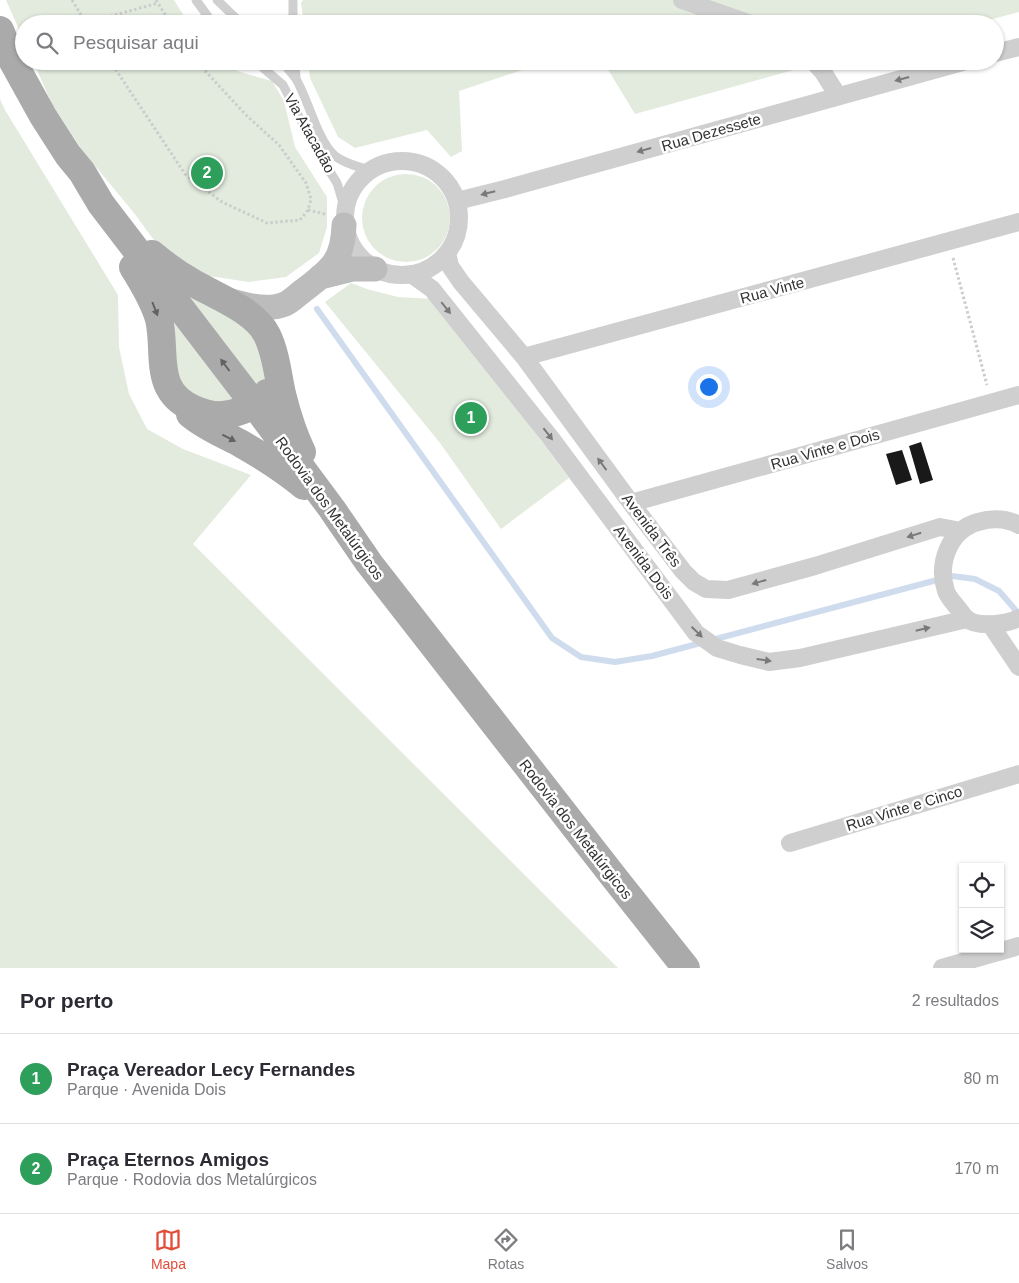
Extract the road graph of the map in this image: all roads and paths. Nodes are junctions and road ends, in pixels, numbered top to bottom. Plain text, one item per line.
1 (72, 0) edge
2 (196, 0) edge
3 (217, 0) edge
4 (293, 0) edge
5 (682, 0) edge
6 (157, 2) edge
7 (82, 15) edge
8 (114, 15) edge
9 (165, 15) edge
10 (207, 15) edge
11 (233, 15) edge
12 (293, 15) edge
13 (725, 15) edge
14 (0, 30) edge
15 (1019, 47) edge
16 (1004, 51) edge
17 (15, 65) edge
18 (18, 70) edge
19 (116, 70) edge
20 (204, 70) edge
21 (266, 70) edge
22 (289, 70) edge
23 (296, 70) edge
24 (821, 70) edge
25 (933, 70) edge
26 (296, 79) junction
27 (838, 96) junction
28 (370, 170) junction
29 (457, 201) junction
30 (101, 204) junction
31 (344, 221) junction
32 (1019, 222) edge
33 (949, 242) junction
34 (446, 254) junction
35 (375, 269) junction
36 (412, 274) junction
37 (320, 278) junction
38 (216, 296) junction
39 (286, 304) junction
40 (524, 358) junction
41 (274, 359) junction
42 (1019, 395) edge
43 (176, 399) junction
44 (992, 403) junction
45 (254, 404) junction
46 (631, 503) junction
47 (332, 509) junction
48 (1019, 525) edge
49 (962, 531) junction
50 (1019, 618) edge
51 (967, 620) junction
52 (990, 624) junction
53 (1019, 666) edge
54 (1019, 774) edge
55 (790, 843) dead end
56 (1019, 946) edge
57 (686, 968) edge
58 (942, 968) edge

1 - 7 path
2 - 10 lane
3 - 11 lane
4 - 12 lane
5 - 13 street
6 - 8 path
6 - 9 path
14 - 17 main road, Rodovia dos Metalúrgicos
15 - 16 street
18 - 30 main road, Rodovia dos Metalúrgicos
19 - 20 path
21 - 31 lane, Via Atacadão
22 - 26 lane, Via Atacadão
23 - 26 lane, Via Atacadão
24 - 27 street
25 -> 27 street, Rua Dezessete
26 - 28 lane, Via Atacadão
27 -> 29 street, Rua Dezessete
28 - 29 street
28 - 31 street
29 - 34 street
30 - 38 main road
30 -> 43 main road
45 -> 30 main road, Rodovia dos Metalúrgicos
31 - 35 street
31 - 37 street
32 - 33 street, Rua Vinte
33 - 40 street, Rua Vinte
33 - 44 path
34 - 36 street
34 - 40 street, Avenida Três
35 - 36 street
35 - 37 street
36 -> 51 street, Avenida Dois
37 - 39 street
38 - 39 street
38 - 41 main road
39 - 41 street
46 -> 40 street, Avenida Três
41 - 45 main road
41 - 47 main road
42 - 44 street, Rua Vinte e Dois
43 - 45 main road
43 -> 47 main road
44 - 46 street, Rua Vinte e Dois
45 - 47 main road, Rodovia dos Metalúrgicos
49 -> 46 street, Avenida Três
47 - 57 main road, Rodovia dos Metalúrgicos
48 - 49 street
49 - 51 street
50 - 52 street
51 - 52 street
52 - 53 street
54 - 55 street, Rua Vinte e Cinco
56 - 58 street

